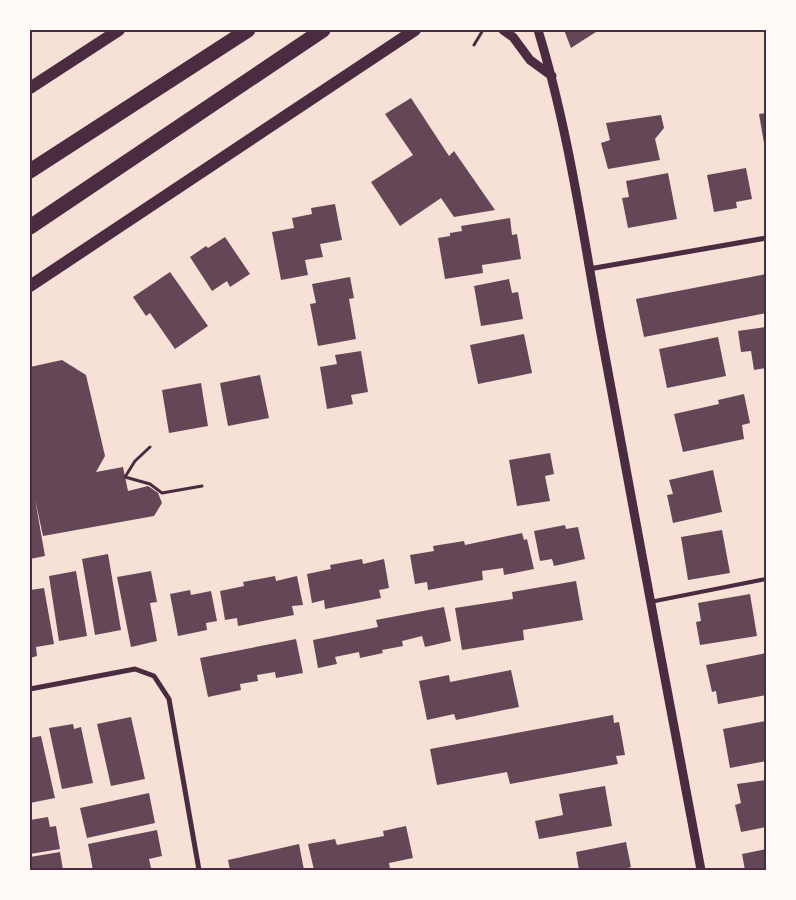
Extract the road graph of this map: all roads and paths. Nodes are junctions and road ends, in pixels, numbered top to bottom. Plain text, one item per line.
1 (119, 30) edge
2 (248, 30) edge
3 (323, 30) edge
4 (415, 30) edge
5 (483, 30) edge
6 (503, 30) edge
7 (538, 30) edge
8 (474, 45) dead end
9 (552, 76) junction
10 (30, 88) edge
11 (30, 171) edge
12 (30, 227) edge
13 (766, 238) edge
14 (589, 269) junction
15 (30, 286) edge
16 (150, 447) dead end
17 (202, 486) dead end
18 (766, 579) edge
19 (650, 602) junction
20 (30, 689) edge
21 (199, 870) edge
22 (701, 870) edge

1 - 10 main road
2 - 11 highway
3 - 12 highway
4 - 15 main road
5 - 8 path
6 - 9 street
7 - 9 street
9 - 14 street
13 - 14 street
14 - 19 street
16 - 17 path
18 - 19 lane
19 - 22 street
20 - 21 street

